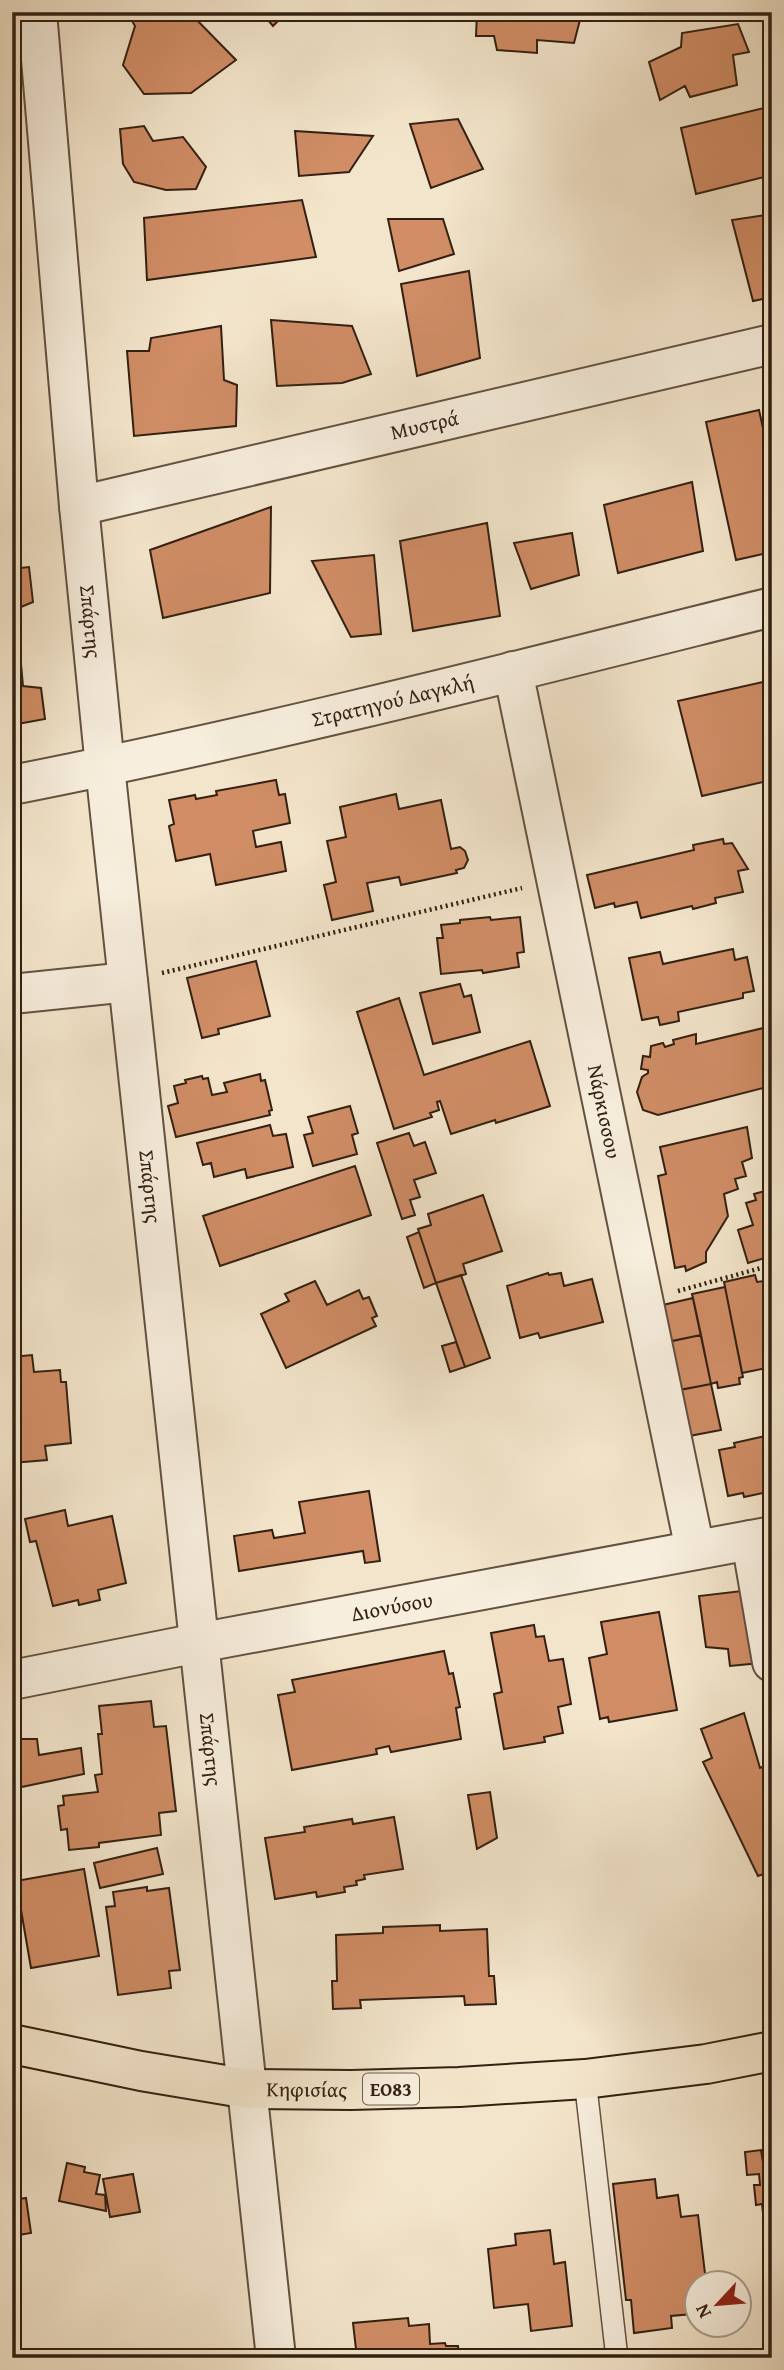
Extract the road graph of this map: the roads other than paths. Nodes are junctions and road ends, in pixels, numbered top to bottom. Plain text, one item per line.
1 (37, 12) edge
2 (772, 344) edge
3 (79, 506) junction
4 (772, 607) edge
5 (513, 671) junction
6 (105, 767) junction
7 (12, 785) edge
8 (128, 982) junction
9 (12, 993) edge
10 (761, 1538) edge
11 (695, 1550) junction
12 (198, 1643) junction
13 (772, 1662) edge
14 (12, 1679) edge
15 (12, 2044) edge
16 (772, 2051) edge
17 (585, 2079) junction
18 (249, 2089) junction
19 (276, 2358) edge
20 (617, 2358) edge

1 - 3 street, Σπάρτης
2 - 3 street, Μυστρά
3 - 6 street, Σπάρτης
4 - 5 street, Στρατηγού Δαγκλή
5 - 6 street, Στρατηγού Δαγκλή
5 - 11 street, Νάρκισσου
6 - 7 street, Στρατηγού Δαγκλή
6 - 8 street, Σπάρτης
8 - 9 street
8 - 12 street, Σπάρτης
10 - 11 street, Διονύσου
10 - 13 street
11 - 12 street, Διονύσου
12 - 14 street, Διονύσου
12 - 18 street, Σπάρτης
15 - 18 main road, Κηφισίας / ΕΟ83
16 - 17 main road, Κηφισίας / ΕΟ83
17 - 18 main road, Κηφισίας / ΕΟ83
17 - 20 lane
18 - 19 street, Σπάρτης

